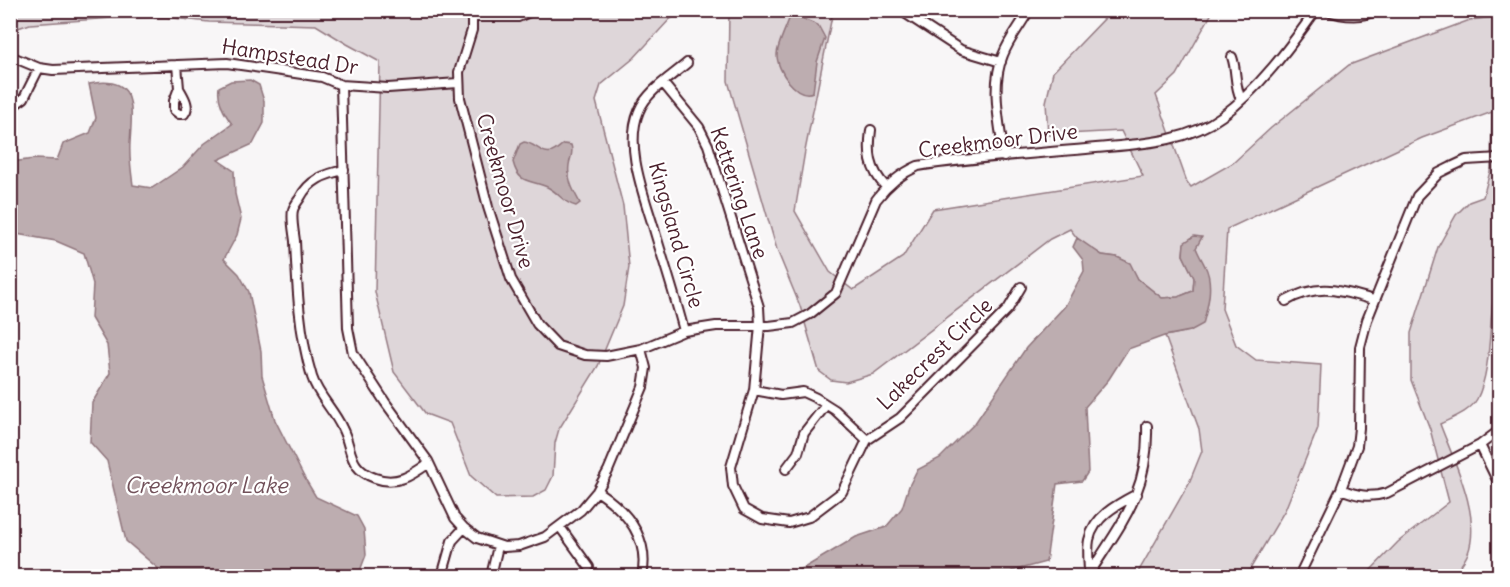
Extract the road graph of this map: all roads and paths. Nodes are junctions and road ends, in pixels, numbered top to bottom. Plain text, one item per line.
1 (534, 10) edge
2 (900, 10) edge
3 (1029, 10) edge
4 (1316, 10) edge
5 (1325, 10) edge
6 (1377, 10) edge
7 (472, 14) edge
8 (10, 56) edge
9 (1232, 57) dead end
10 (1001, 62) junction
11 (687, 63) dead end
12 (177, 65) junction
13 (39, 68) junction
14 (663, 82) junction
15 (458, 83) junction
16 (341, 85) junction
17 (179, 88) dead end
18 (1241, 99) junction
19 (21, 100) junction
20 (10, 101) edge
21 (10, 108) edge
22 (871, 130) dead end
23 (1004, 157) junction
24 (1500, 158) edge
25 (344, 170) junction
26 (886, 187) junction
27 (1022, 287) dead end
28 (1374, 300) junction
29 (1286, 301) dead end
30 (759, 325) junction
31 (684, 331) junction
32 (641, 349) junction
33 (754, 390) junction
34 (826, 405) junction
35 (1147, 426) dead end
36 (1500, 430) edge
37 (867, 440) junction
38 (1480, 445) junction
39 (429, 463) junction
40 (786, 469) dead end
41 (1500, 486) edge
42 (1341, 489) junction
43 (597, 491) junction
44 (1137, 494) junction
45 (560, 527) junction
46 (464, 528) junction
47 (498, 546) junction
48 (589, 567) dead end
49 (1500, 567) edge
50 (1088, 575) edge
51 (442, 576) edge
52 (491, 576) edge
53 (642, 576) edge
54 (1299, 576) edge
55 (1496, 576) edge

1 - 7 street
2 - 10 street
3 - 10 street
4 - 18 street, Creekmoor Drive
5 - 6 street
7 - 15 street, Creekmoor Drive
8 - 13 street, Hampstead Dr
9 - 18 street
10 - 23 street
11 - 14 street, Kingsland Circle
12 - 13 street, Hampstead Dr
12 - 16 street, Hampstead Dr
12 - 17 street
13 - 19 street
14 - 30 street, Kettering Lane
14 - 31 street, Kingsland Circle
15 - 16 street, Hampstead Dr
15 - 32 street, Creekmoor Drive
16 - 25 street
18 - 23 street, Creekmoor Drive
19 - 20 street
19 - 21 street
22 - 26 street
23 - 26 street, Creekmoor Drive
24 - 28 street
25 - 39 street
25 - 39 street
26 - 30 street, Creekmoor Drive
27 - 37 street, Lakecrest Circle
28 - 29 street
28 - 42 street
30 - 31 street, Creekmoor Drive
30 - 33 street
31 - 32 street, Creekmoor Drive
32 - 43 street
33 - 34 street
33 - 37 street
34 - 37 street
34 - 40 street
35 - 44 street
36 - 38 street
38 - 41 street
38 - 42 street
39 - 46 street
42 - 54 street
43 - 45 street
43 - 53 street
44 - 50 street
44 - 50 street
45 - 47 street
45 - 48 street
46 - 47 street
46 - 51 street
47 - 52 street
49 - 55 street

